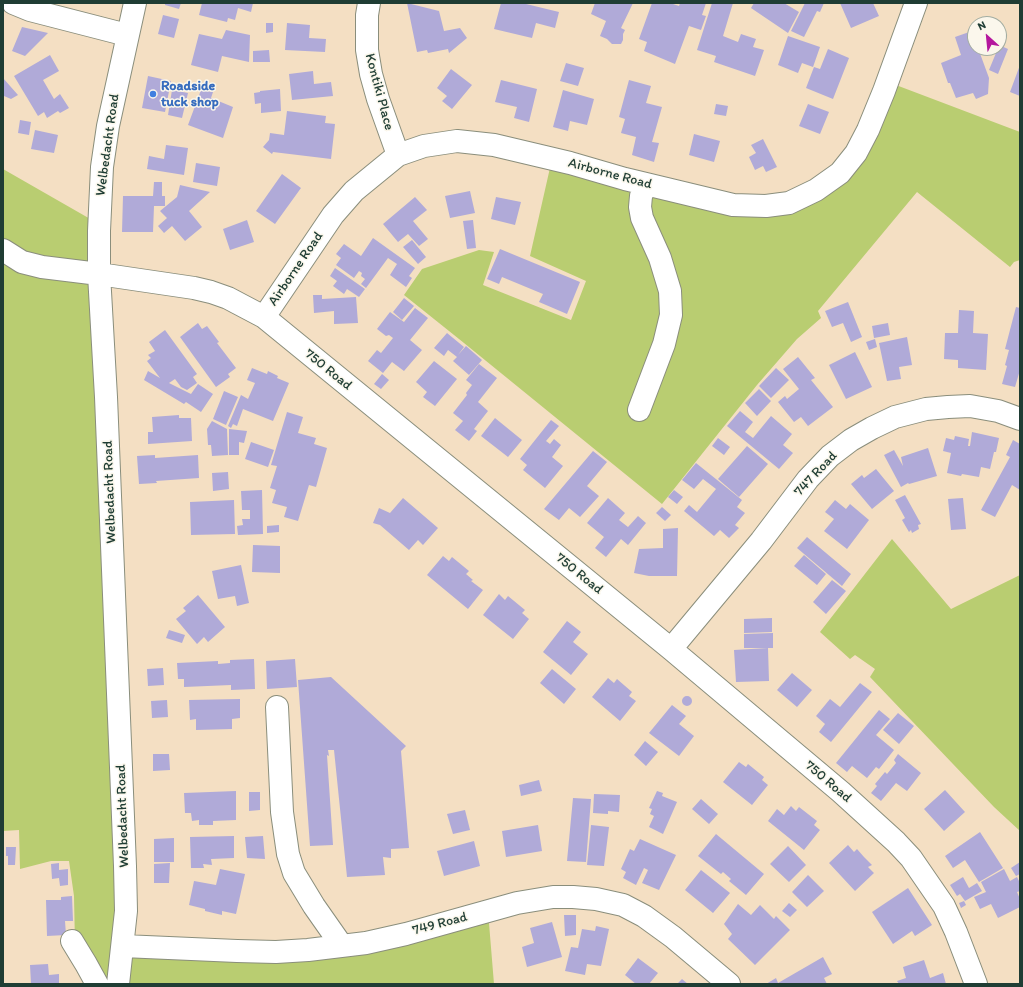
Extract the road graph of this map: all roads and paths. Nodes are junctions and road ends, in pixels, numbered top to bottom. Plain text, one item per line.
1 (13, 3) edge
2 (135, 3) edge
3 (369, 3) edge
4 (916, 3) edge
5 (127, 35) junction
6 (398, 155) junction
7 (646, 184) junction
8 (3, 250) edge
9 (99, 274) junction
10 (264, 317) junction
11 (639, 410) dead end
12 (1020, 419) edge
13 (671, 649) junction
14 (277, 707) dead end
15 (72, 941) dead end
16 (123, 946) junction
17 (342, 946) junction
18 (97, 984) edge
19 (118, 984) edge
20 (729, 984) edge
21 (976, 984) edge

1 - 5 street
2 - 5 street, Welbedacht Road
3 - 6 street, Kontiki Place
4 - 7 street, Airborne Road
5 - 9 street, Welbedacht Road
6 - 7 street, Airborne Road
6 - 10 street, Airborne Road
7 - 11 street
8 - 9 street, 750 Road
9 - 10 street, 750 Road
9 - 16 street, Welbedacht Road
10 - 13 street, 750 Road
12 - 13 street, 747 Road
13 - 21 street, 750 Road
14 - 17 street
15 - 18 street
16 - 17 street, 749 Road
16 - 19 street, Welbedacht Road
17 - 20 street, 749 Road

